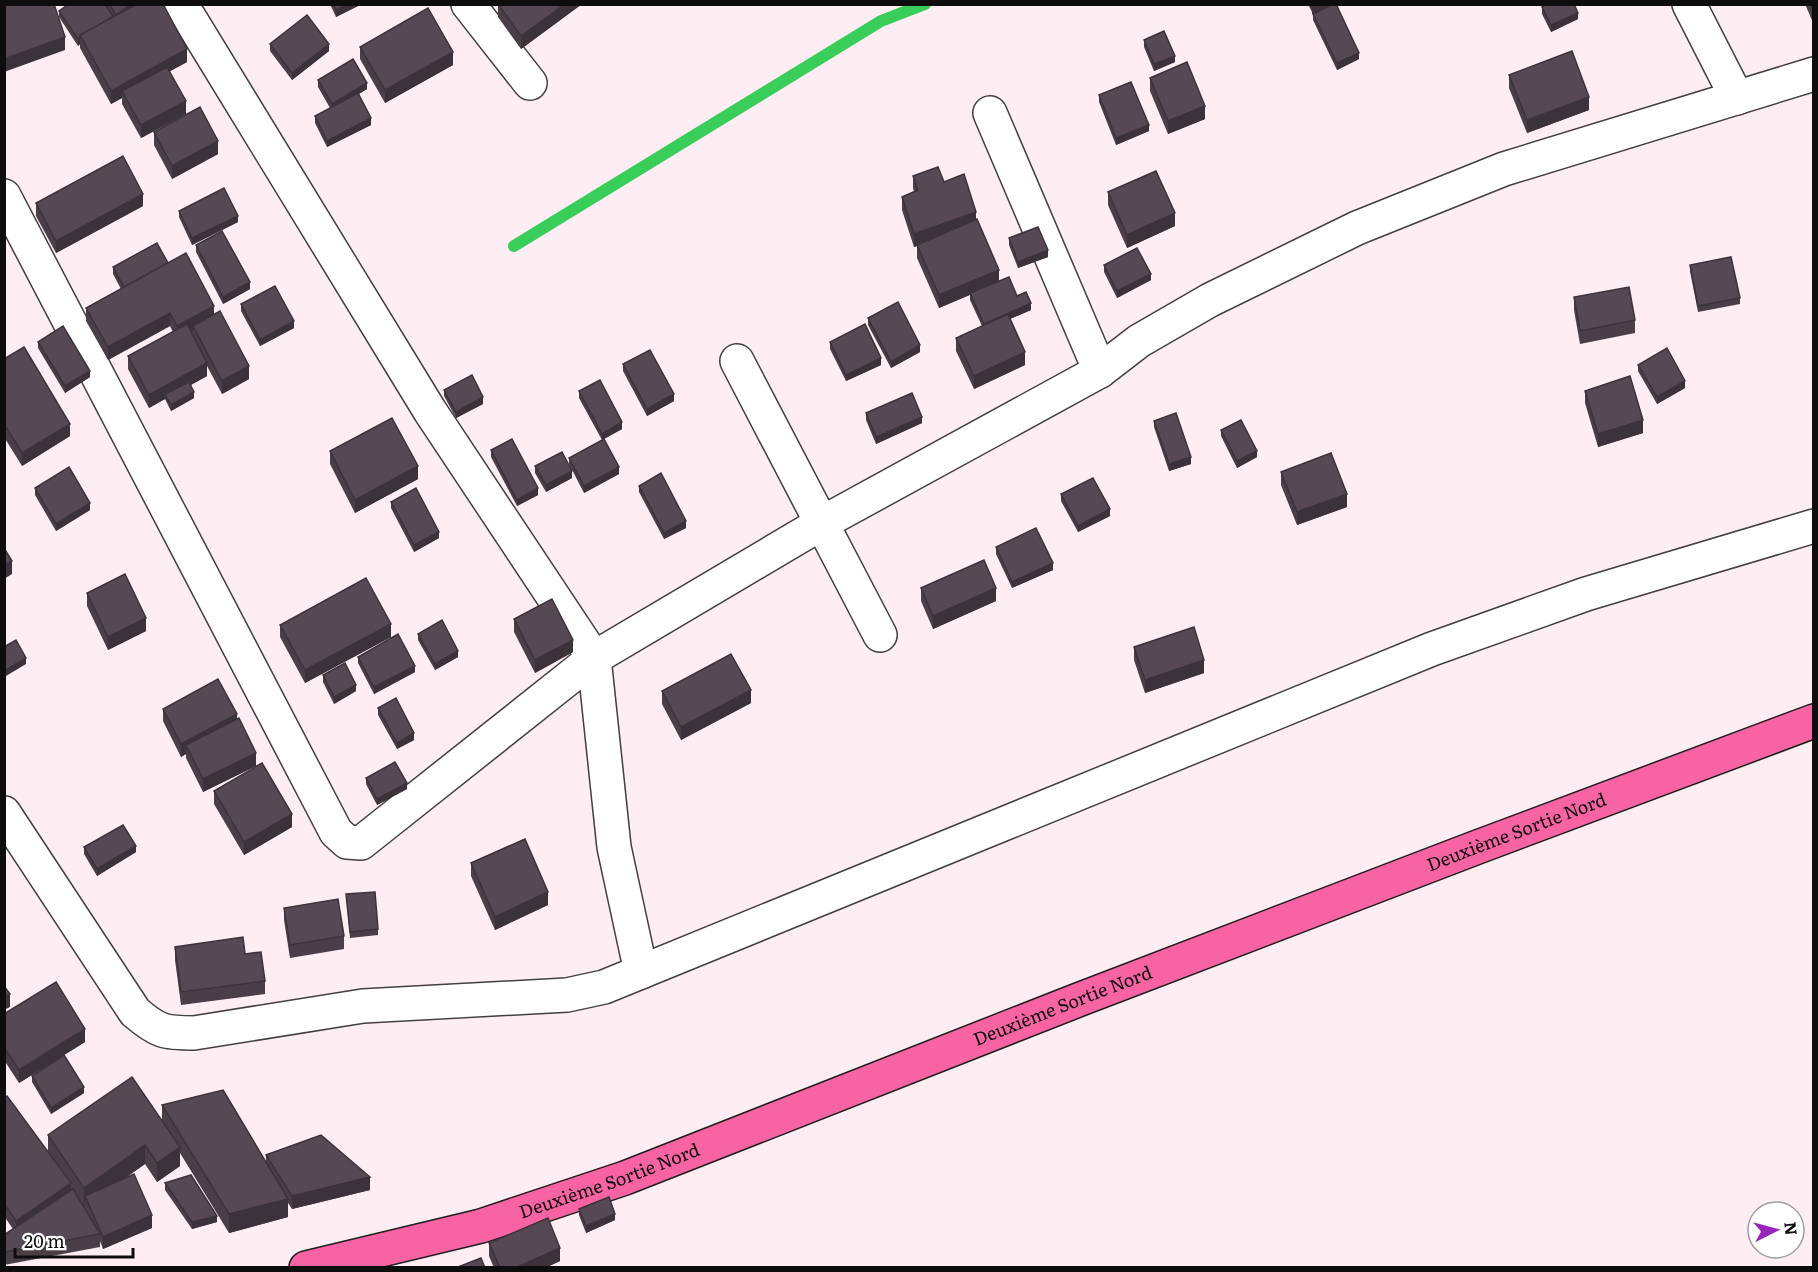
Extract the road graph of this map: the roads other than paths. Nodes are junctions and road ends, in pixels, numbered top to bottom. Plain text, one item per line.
1 (181, 4) edge
2 (468, 4) edge
3 (1689, 4) edge
4 (1814, 74) edge
5 (530, 84) dead end
6 (1737, 98) junction
7 (990, 113) dead end
8 (4, 196) edge
9 (737, 361) dead end
10 (1100, 371) junction
11 (822, 524) junction
12 (1814, 526) edge
13 (880, 636) dead end
14 (594, 658) junction
15 (1814, 721) edge
16 (4, 813) edge
17 (641, 972) junction
18 (306, 1268) edge

1 - 14 street
2 - 5 street
3 - 6 street
4 - 6 street
6 - 10 street
7 - 10 street
8 - 14 street
9 - 11 street
10 - 11 street
11 - 13 street
11 - 14 street
12 - 17 street
14 - 17 street
15 - 18 main road, Deuxième Sortie Nord
16 - 17 street

